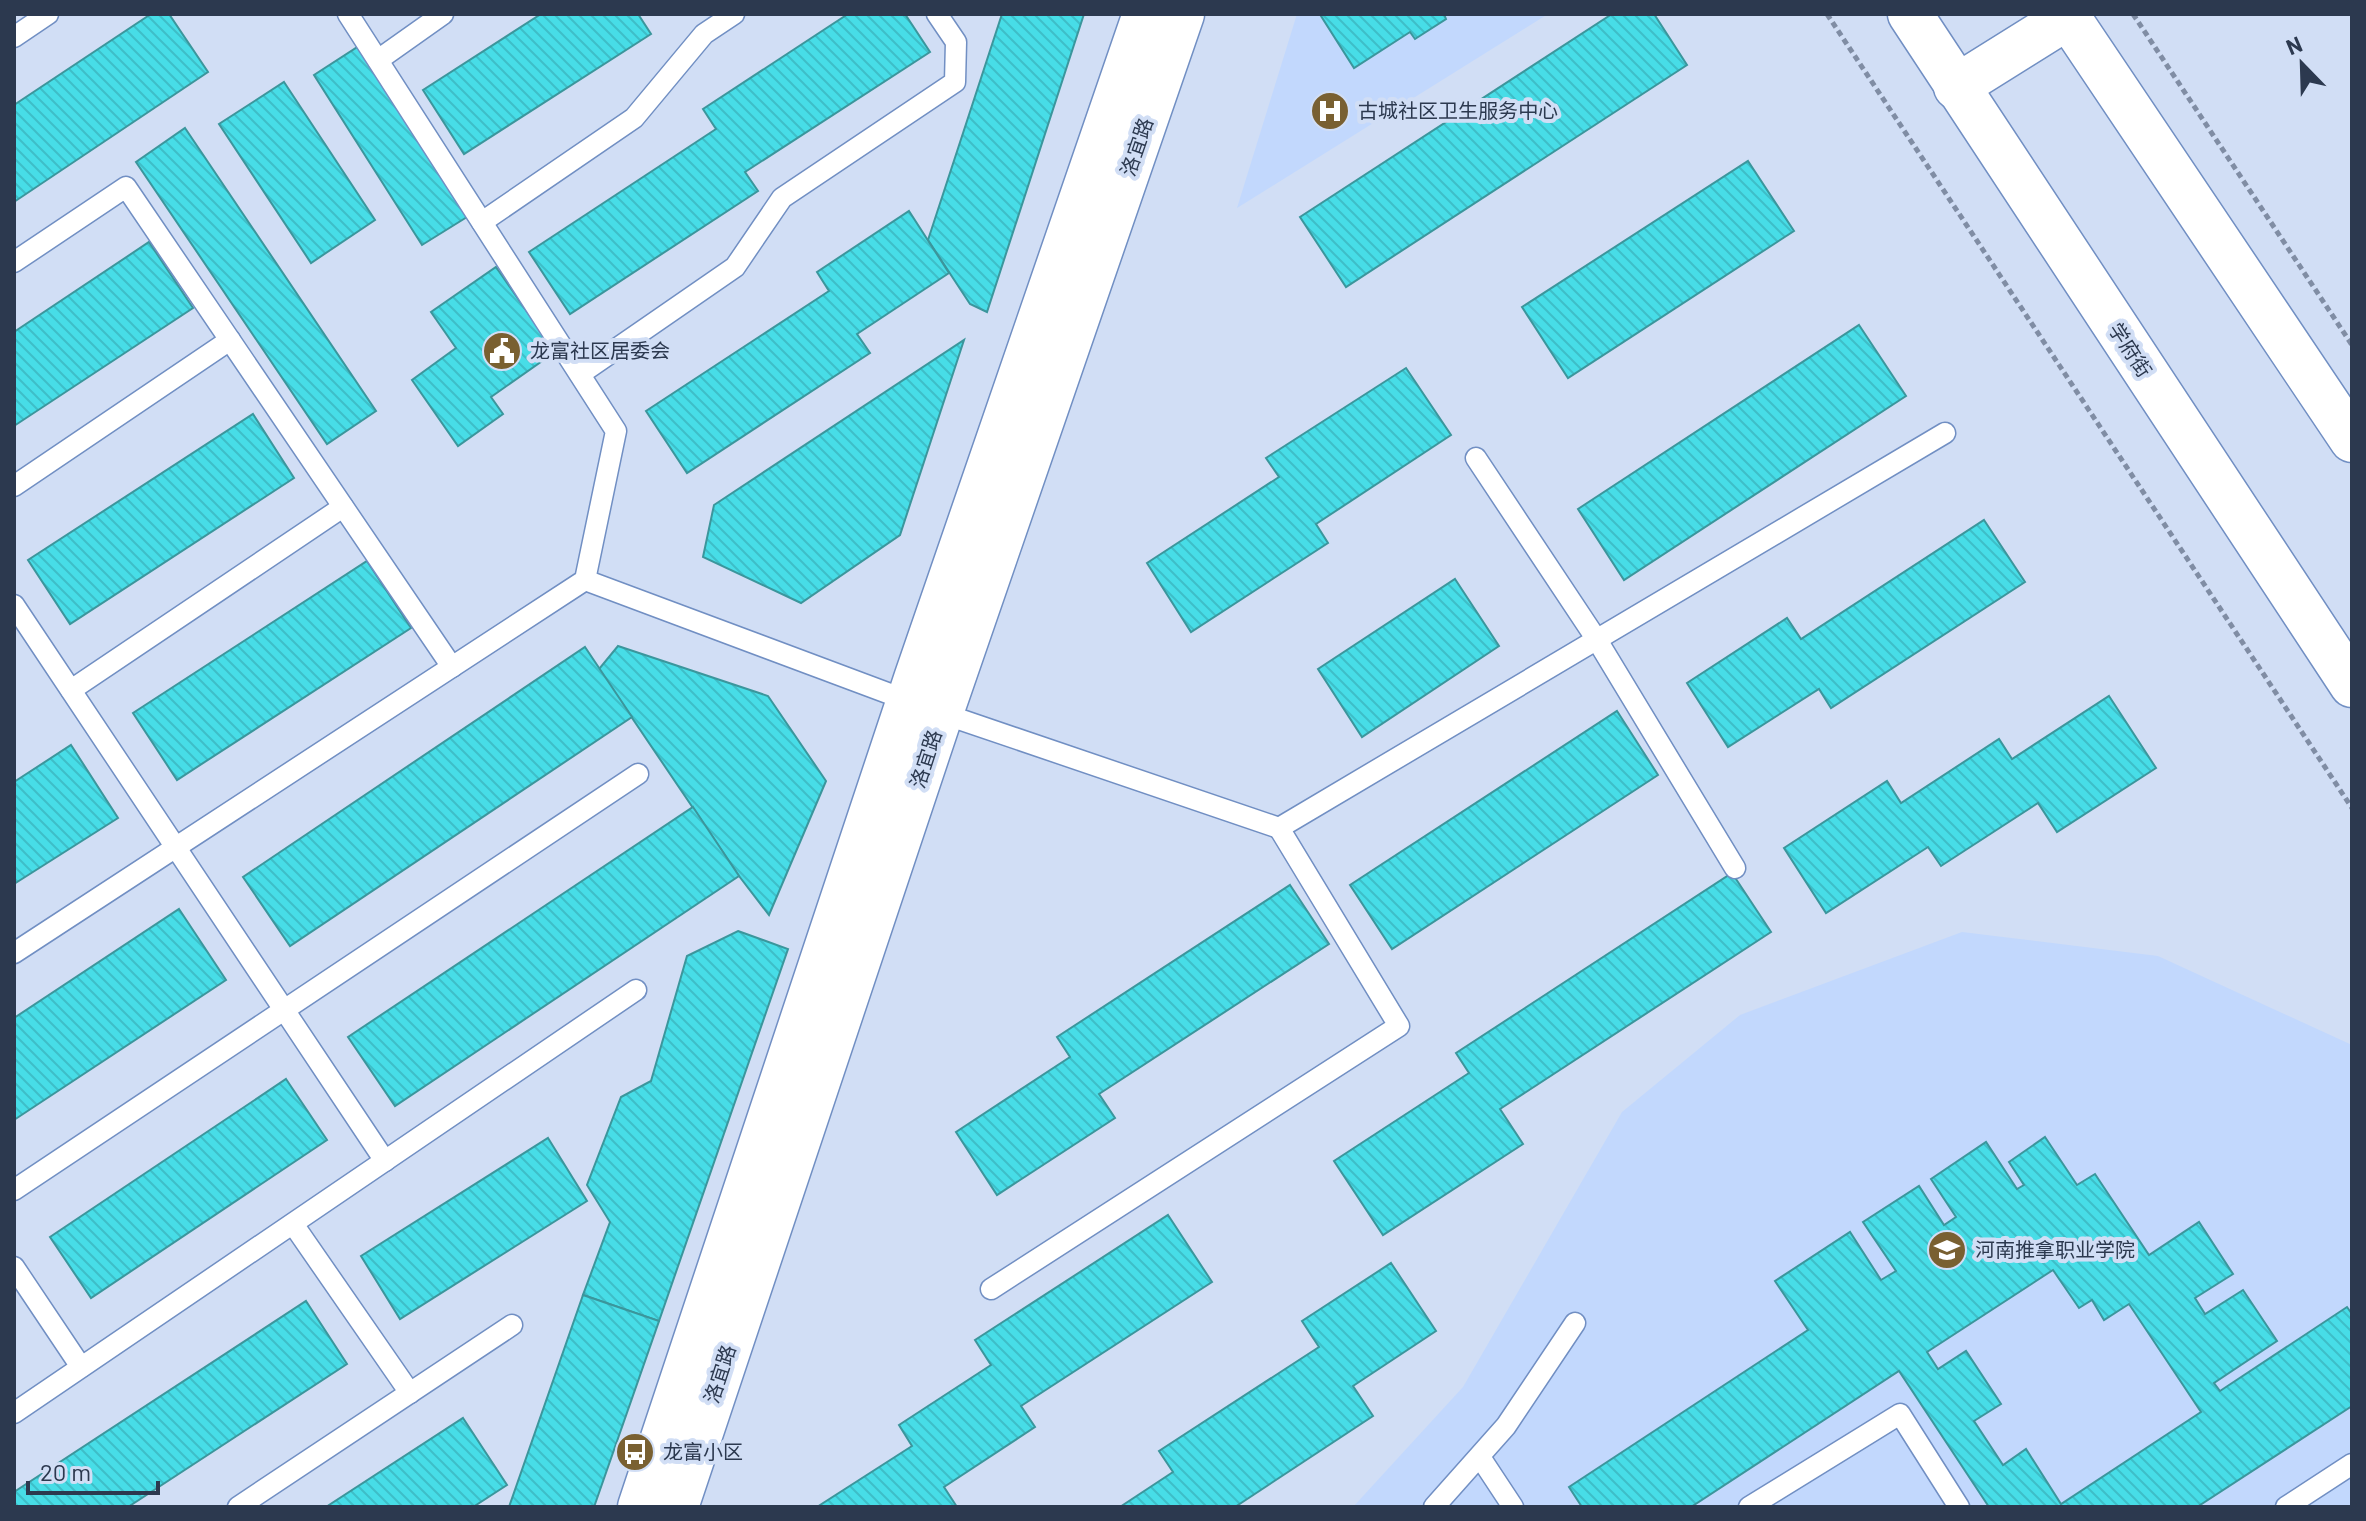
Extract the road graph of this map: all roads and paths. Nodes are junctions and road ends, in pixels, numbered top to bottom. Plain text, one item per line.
1 (48, 14) edge
2 (348, 14) edge
3 (443, 14) edge
4 (734, 14) edge
5 (937, 14) edge
6 (1145, 14) edge
7 (1182, 14) edge
8 (1827, 14) edge
9 (1910, 14) edge
10 (2133, 14) edge
11 (2067, 15) edge
12 (14, 37) edge
13 (378, 60) junction
14 (1956, 87) junction
15 (482, 222) junction
16 (14, 262) edge
17 (230, 340) junction
18 (2352, 345) edge
19 (580, 374) junction
20 (1945, 433) dead end
21 (2352, 440) edge
22 (1476, 458) dead end
23 (14, 486) edge
24 (343, 507) junction
25 (585, 580) junction
26 (14, 605) edge
27 (1597, 640) junction
28 (452, 667) junction
29 (2352, 685) edge
30 (71, 690) junction
31 (926, 707) junction
32 (638, 774) dead end
33 (2352, 808) edge
34 (1279, 828) junction
35 (176, 848) junction
36 (1735, 868) dead end
37 (14, 953) edge
38 (636, 990) dead end
39 (284, 1010) junction
40 (385, 1161) junction
41 (14, 1190) edge
42 (293, 1224) junction
43 (14, 1267) edge
44 (991, 1289) dead end
45 (1575, 1323) dead end
46 (512, 1325) dead end
47 (81, 1367) junction
48 (410, 1393) junction
49 (14, 1413) edge
50 (1480, 1457) junction
51 (2352, 1464) edge
52 (238, 1507) edge
53 (640, 1507) edge
54 (676, 1507) edge
55 (1434, 1507) edge
56 (1513, 1507) edge
57 (1749, 1507) edge
58 (1959, 1507) edge
59 (2286, 1507) edge

1 - 12 lane
2 - 13 lane
3 - 13 lane
4 - 15 lane
5 - 19 lane
6 - 31 street, 洛宜路
7 - 31 street, 洛宜路
8 - 33 path
9 - 14 street, 学府街
10 - 18 path
11 - 14 street
11 - 21 street
13 - 15 lane
14 - 29 street, 学府街
15 - 19 lane
16 - 17 lane
17 - 23 lane
17 - 24 lane
19 - 25 lane
20 - 27 lane
22 - 27 lane
24 - 28 lane
24 - 30 lane
25 - 28 lane
25 - 31 lane
26 - 30 lane
27 - 34 lane
27 - 36 lane
28 - 35 lane
30 - 35 lane
31 - 34 lane
31 - 53 street, 洛宜路
31 - 54 street, 洛宜路
32 - 39 lane
34 - 44 lane
35 - 37 lane
35 - 39 lane
38 - 40 lane
39 - 40 lane
39 - 41 lane
40 - 42 lane
42 - 47 lane
42 - 48 lane
43 - 47 lane
45 - 50 lane
46 - 48 lane
47 - 49 lane
48 - 52 lane
50 - 55 lane
50 - 56 lane
51 - 59 lane
57 - 58 lane

